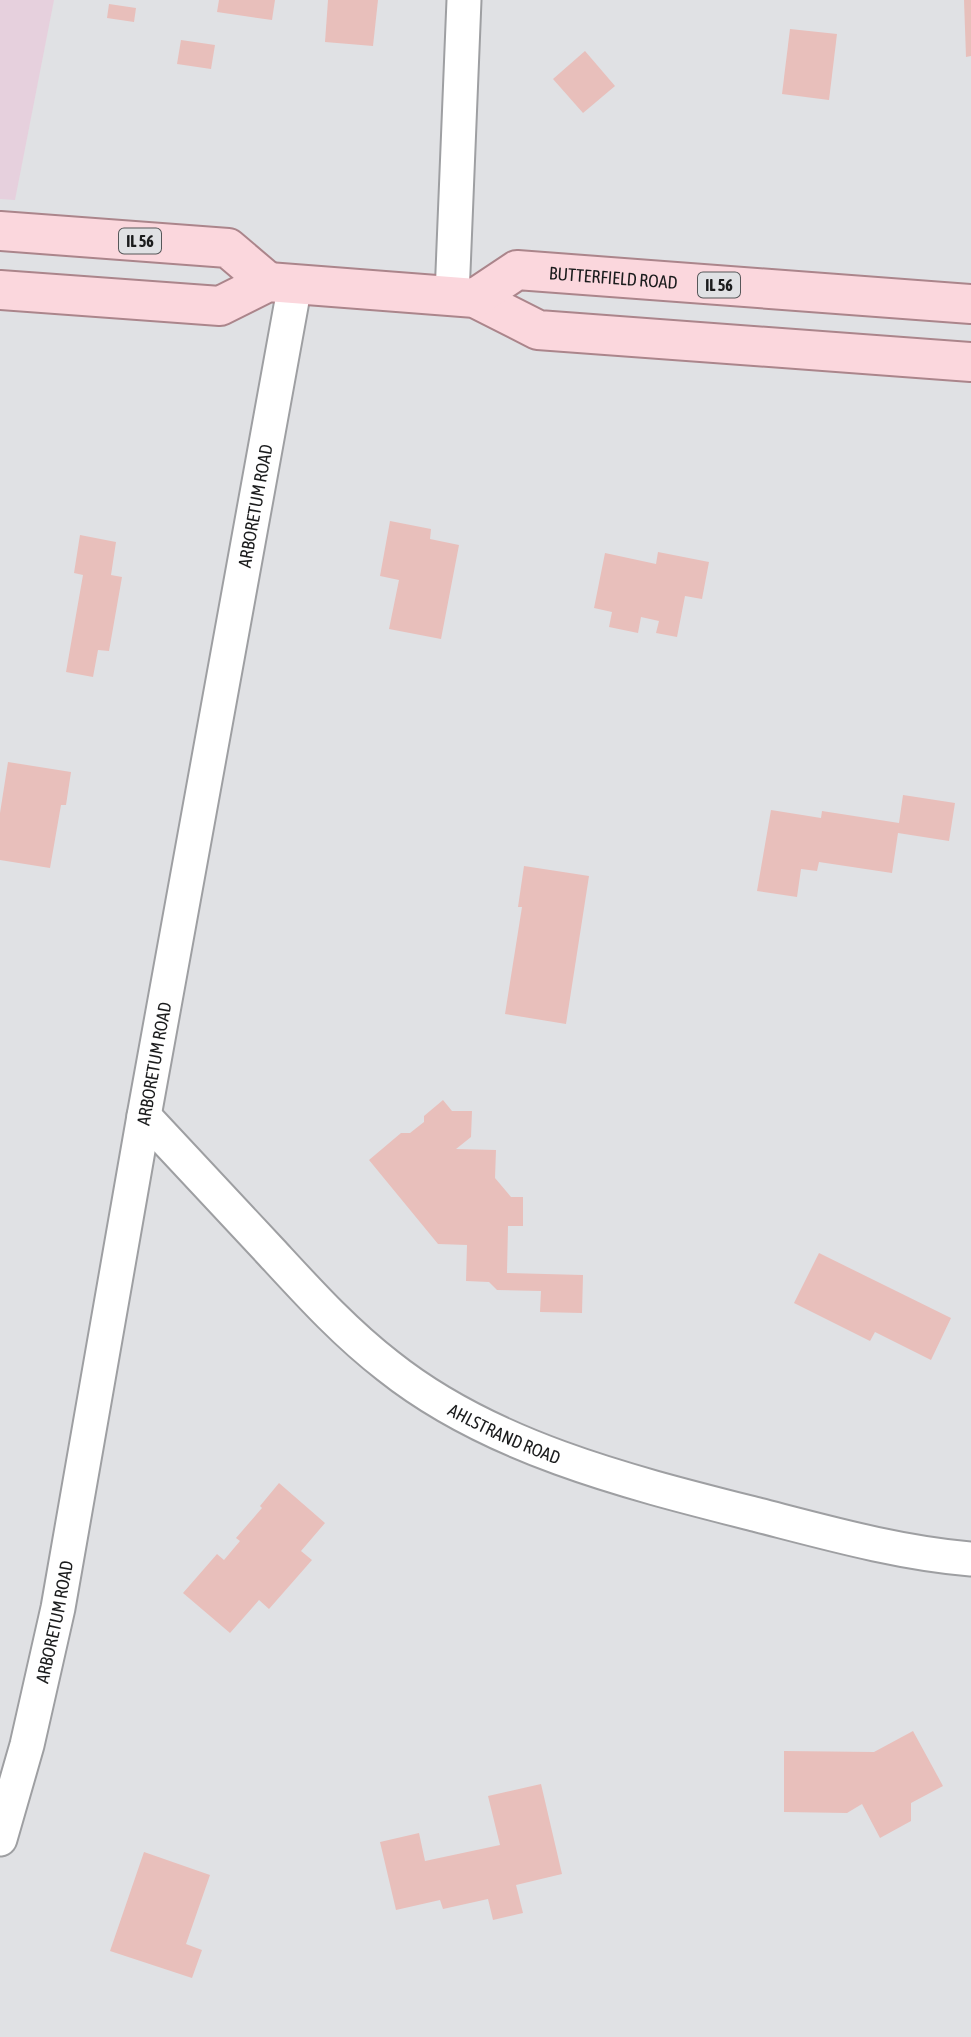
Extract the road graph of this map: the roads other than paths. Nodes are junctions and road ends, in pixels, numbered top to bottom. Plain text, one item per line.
1 (464, 0) edge
2 (0, 231) edge
3 (282, 283) junction
4 (0, 290) edge
5 (463, 297) junction
6 (971, 304) edge
7 (971, 362) edge
8 (144, 1116) junction
9 (971, 1559) edge
10 (0, 1839) edge

1 - 5 street
2 - 3 main road, IL 56
3 - 4 main road
3 - 5 main road
3 - 8 street, ARBORETUM ROAD
5 - 6 main road, BUTTERFIELD ROAD / IL 56
5 - 7 main road
8 - 9 street, AHLSTRAND ROAD
8 - 10 street, ARBORETUM ROAD

